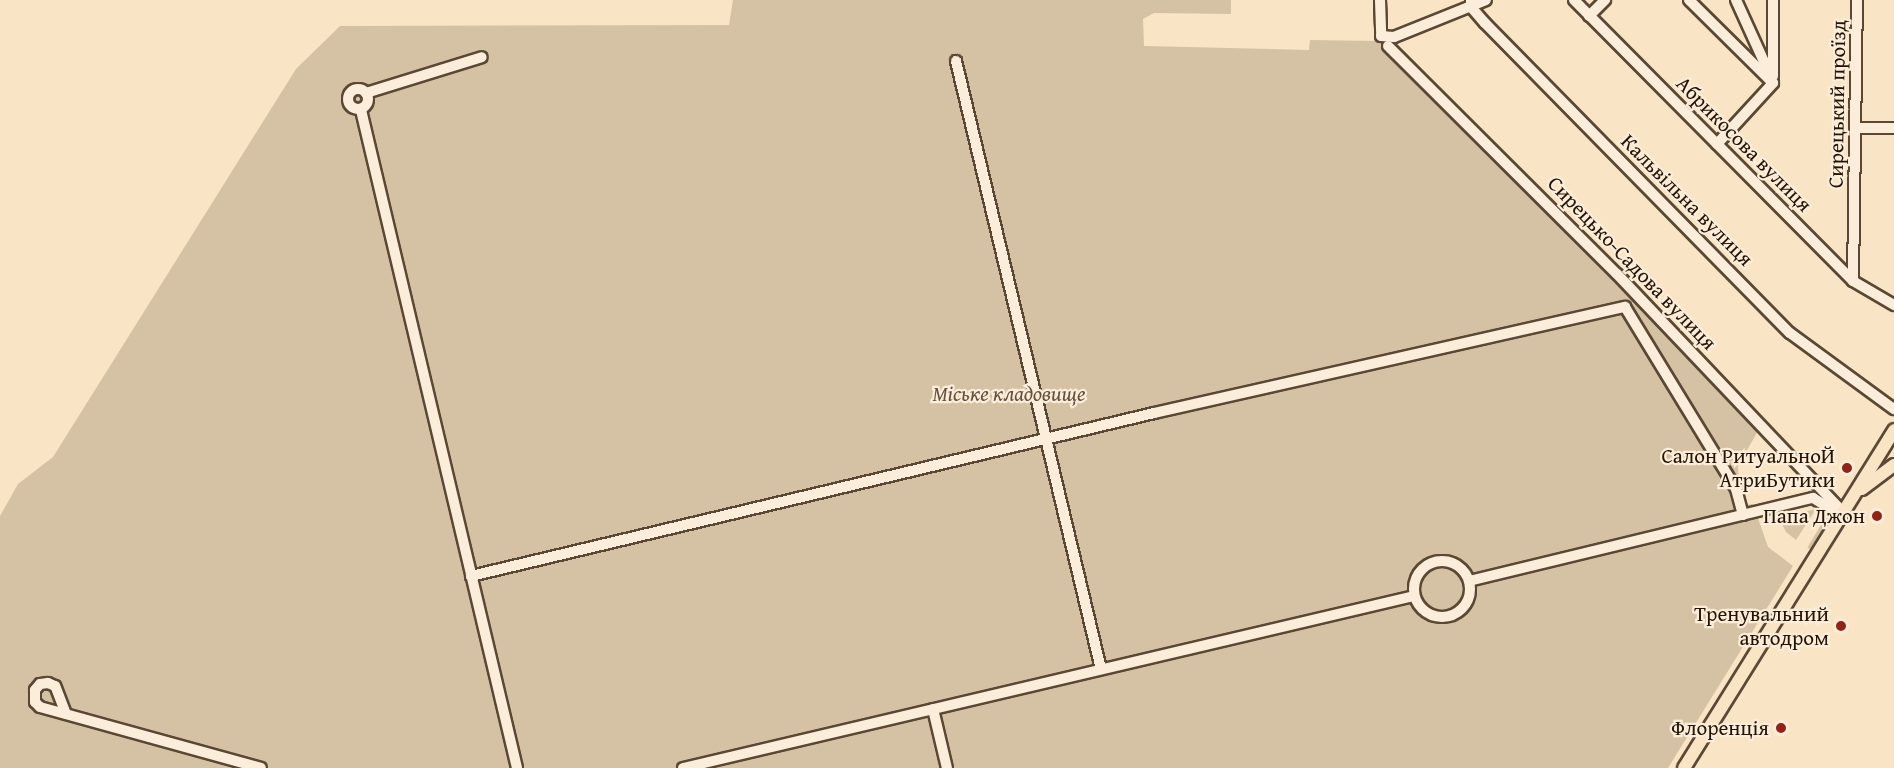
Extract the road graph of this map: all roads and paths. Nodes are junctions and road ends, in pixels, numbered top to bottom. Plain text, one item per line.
1 (1380, 0) edge
2 (1485, 0) edge
3 (1574, 0) edge
4 (1605, 0) edge
5 (1689, 0) edge
6 (1736, 0) edge
7 (1773, 0) edge
8 (1857, 0) edge
9 (1471, 3) edge
10 (1589, 16) junction
11 (1388, 46) dead end
12 (482, 57) dead end
13 (956, 61) dead end
14 (1773, 83) junction
15 (366, 93) junction
16 (361, 110) junction
17 (1856, 128) junction
18 (1894, 128) edge
19 (1717, 144) junction
20 (1853, 281) junction
21 (1894, 305) edge
22 (1894, 409) edge
23 (1894, 430) edge
24 (1045, 439) junction
25 (1894, 465) edge
26 (1852, 497) junction
27 (1842, 513) junction
28 (1743, 515) junction
29 (471, 576) junction
30 (1468, 581) junction
31 (1414, 596) junction
32 (1101, 669) junction
33 (933, 709) junction
34 (66, 714) dead end
35 (688, 767) edge
36 (261, 768) edge
37 (517, 768) edge
38 (947, 768) edge
39 (1684, 768) edge

1 - 9 street
2 - 9 street
3 - 10 street, Абрикосова вулиця
4 - 10 street
5 - 14 street
6 - 14 street
7 - 14 street
8 - 17 street, Сирецький проїзд
9 - 22 street, Кальвільна вулиця
10 - 19 street, Абрикосова вулиця
11 - 27 street, Сирецько-Садова вулиця
12 - 15 street
13 - 24 street
14 - 19 street
15 - 16 street
15 - 16 street
16 - 29 street
17 - 18 street
17 - 20 street, Сирецький проїзд
19 - 20 street, Абрикосова вулиця
20 - 21 street, Абрикосова вулиця
23 - 26 main road
24 - 28 street
24 - 29 street
24 - 32 street
25 - 26 main road
26 - 27 main road
27 - 28 street
27 - 39 main road
28 - 30 street
29 - 37 street
30 - 31 street
30 - 31 street
31 - 32 street
32 - 33 street
33 - 35 street
33 - 38 street
34 - 36 street

